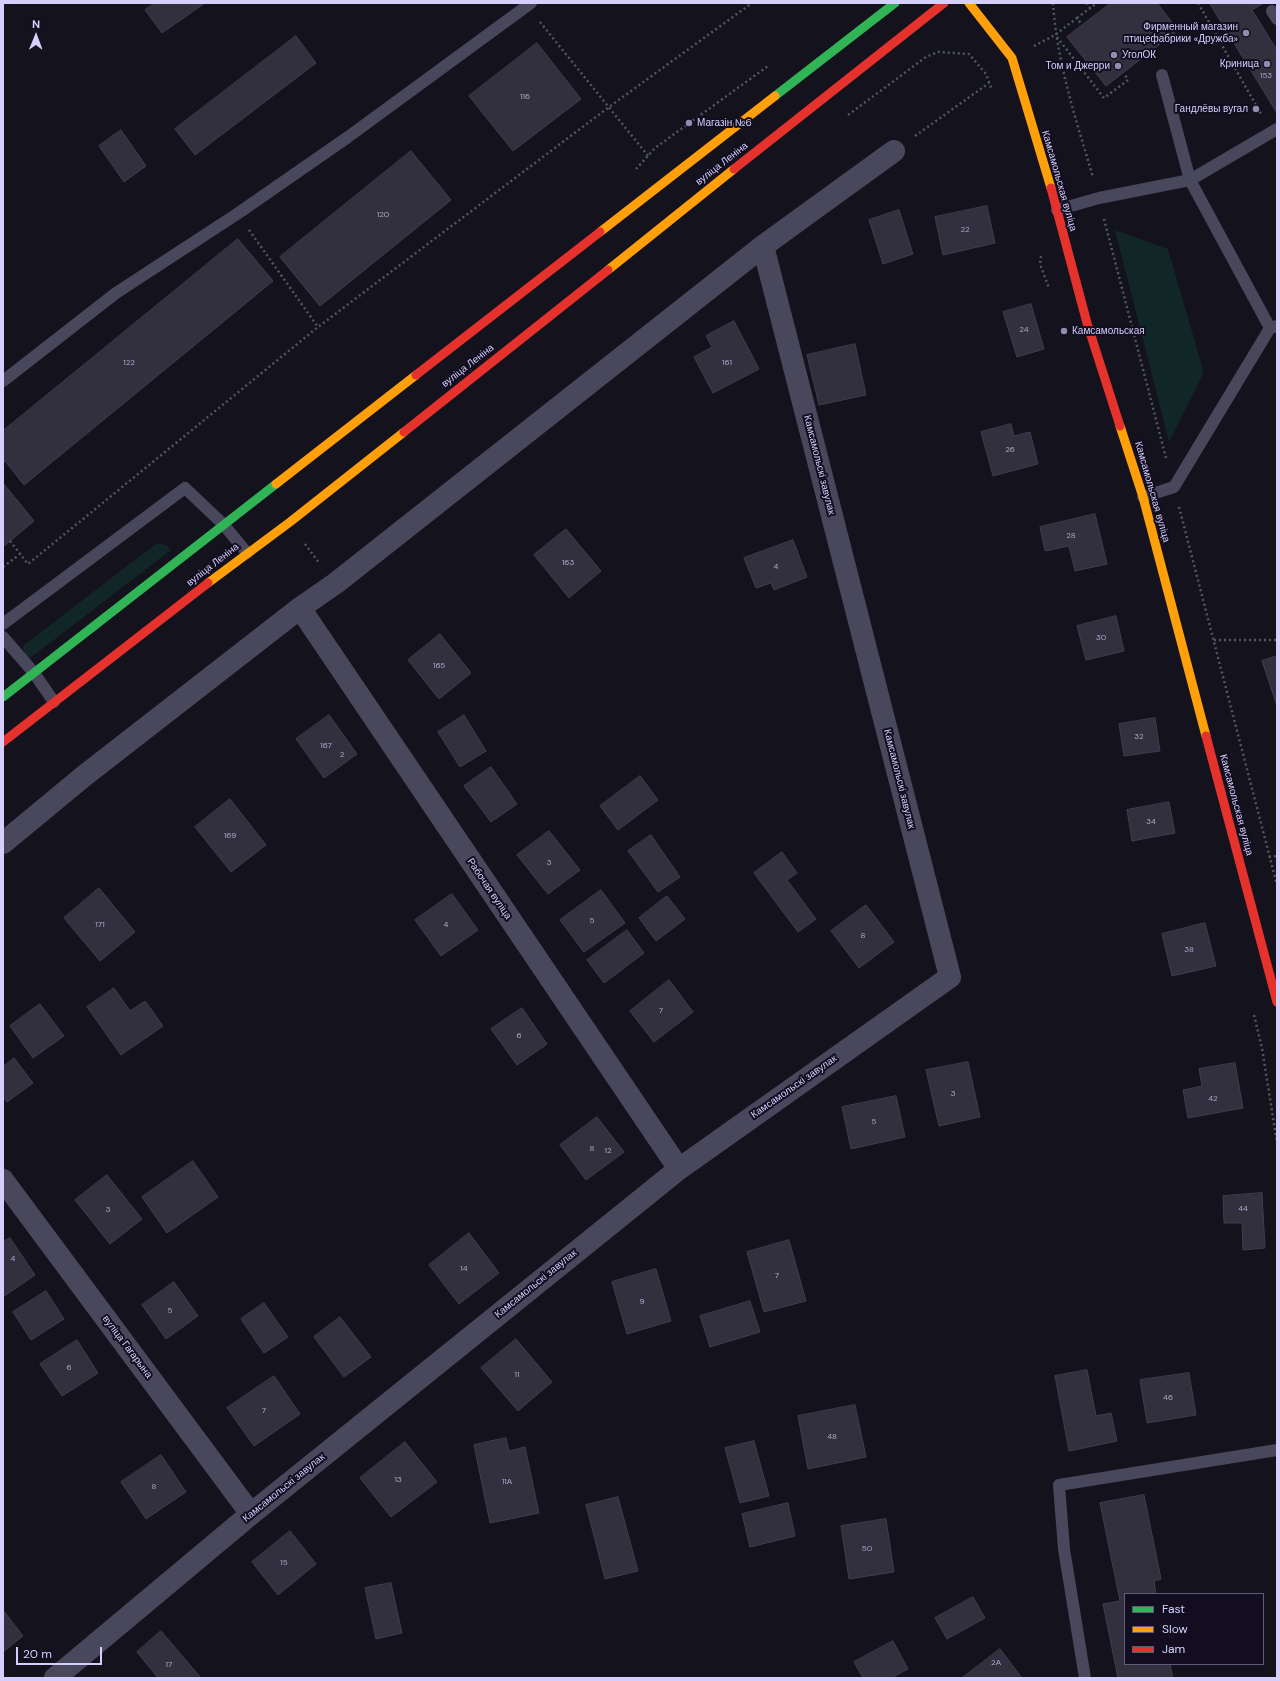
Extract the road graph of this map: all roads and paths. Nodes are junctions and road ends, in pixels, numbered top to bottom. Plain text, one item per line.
1 (752, 3) edge
2 (895, 3) edge
3 (944, 3) edge
4 (969, 3) edge
5 (1053, 3) edge
6 (1086, 3) edge
7 (1097, 3) edge
8 (1198, 3) edge
9 (529, 5) edge
10 (1090, 8) junction
11 (1077, 18) junction
12 (1082, 26) dead end
13 (1055, 35) junction
14 (1029, 49) dead end
15 (1124, 73) dead end
16 (1162, 75) dead end
17 (989, 83) dead end
18 (723, 98) dead end
19 (609, 108) junction
20 (1274, 131) edge
21 (655, 148) dead end
22 (894, 151) joint
23 (649, 157) dead end
24 (1190, 180) junction
25 (1057, 210) junction
26 (237, 214) junction
27 (762, 246) junction
28 (1274, 327) edge
29 (318, 328) junction
30 (3, 381) edge
31 (1143, 497) junction
32 (224, 524) junction
33 (10, 541) dead end
34 (247, 553) junction
35 (20, 554) junction
36 (3, 567) edge
37 (300, 608) junction
38 (3, 624) edge
39 (3, 637) edge
40 (1213, 640) dead end
41 (1277, 640) edge
42 (34, 673) junction
43 (3, 697) edge
44 (54, 702) junction
45 (3, 742) edge
46 (3, 843) edge
47 (1277, 856) edge
48 (1269, 857) dead end
49 (1277, 1002) edge
50 (678, 1169) junction
51 (3, 1180) edge
52 (1277, 1450) edge
53 (251, 1514) junction
54 (56, 1678) edge
55 (1085, 1678) edge

1 - 19 path
2 - 32 main road
3 - 34 main road, вуліца Леніна
4 - 25 main road, Камсамольская вуліца
5 - 13 path
6 - 10 path
7 - 10 path
8 - 20 path
9 - 19 path
9 - 26 lane
10 - 11 path
11 - 12 path
11 - 13 path
13 - 14 path
13 - 15 path
16 - 24 lane
17 - 22 path
18 - 21 path
19 - 23 path
19 - 29 path
20 - 24 lane
22 - 27 street
24 - 25 lane
24 - 28 lane
25 - 31 main road, Камсамольская вуліца
26 - 29 path
26 - 30 lane
27 - 37 street
27 - 50 street, Камсамольскі завулак
28 - 31 lane
29 - 35 path
31 - 49 main road, Камсамольская вуліца
32 - 34 lane
32 - 38 lane
32 - 42 main road
33 - 35 path
34 - 44 main road, вуліца Леніна
35 - 36 path
37 - 46 street
37 - 50 street, Рабочая вуліца
39 - 42 lane
40 - 41 path
42 - 43 main road
42 - 44 lane
44 - 45 main road, вуліца Леніна
47 - 48 path
50 - 53 street, Камсамольскі завулак
51 - 53 street, вуліца Гагарына
52 - 55 lane
53 - 54 street, Камсамольскі завулак

